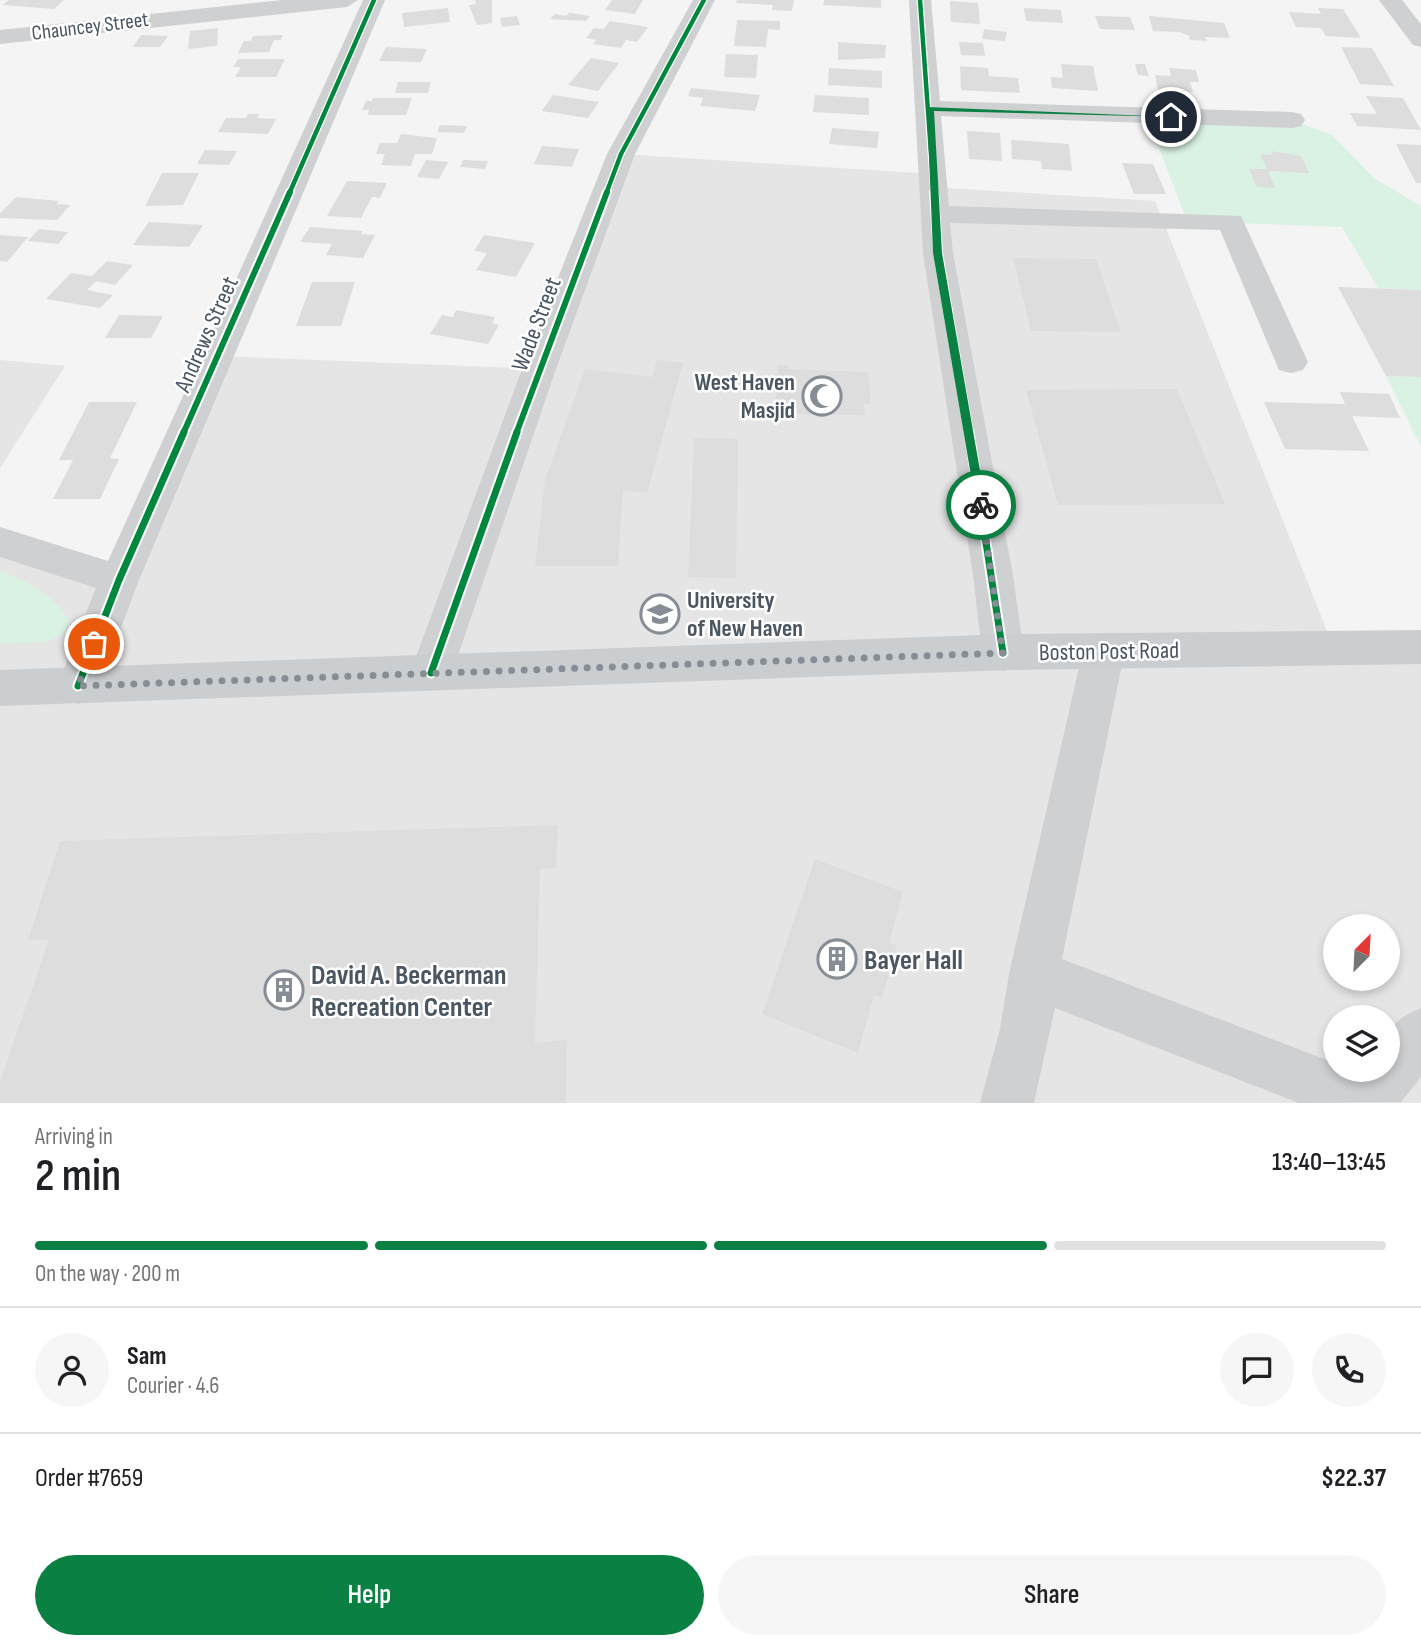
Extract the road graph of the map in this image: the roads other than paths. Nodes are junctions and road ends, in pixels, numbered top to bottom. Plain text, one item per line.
1 (347, 0) edge
2 (374, 0) edge
3 (704, 0) edge
4 (920, 0) edge
5 (1390, 0) edge
6 (235, 5) edge
7 (0, 37) edge
8 (1421, 40) edge
9 (930, 108) junction
10 (1292, 120) dead end
11 (934, 214) junction
12 (1291, 362) dead end
13 (0, 542) edge
14 (119, 580) junction
15 (1421, 647) edge
16 (1104, 650) junction
17 (1003, 653) junction
18 (430, 673) junction
19 (78, 686) junction
20 (0, 688) edge
21 (1034, 974) junction
22 (1421, 1034) edge
23 (1007, 1103) edge

1 - 6 street, Chauncey Street
2 - 14 street, Andrews Street
3 - 18 street, Wade Street
4 - 9 street
5 - 8 street
6 - 7 street, Chauncey Street
9 - 10 street
9 - 11 street
11 - 12 street
11 - 17 street
13 - 14 street
14 - 19 street, Andrews Street
15 - 16 main road, Boston Post Road
16 - 17 main road, Boston Post Road
16 - 21 street
17 - 18 main road, Boston Post Road
18 - 19 main road, Boston Post Road
19 - 20 main road, Boston Post Road
21 - 22 street
21 - 23 street

